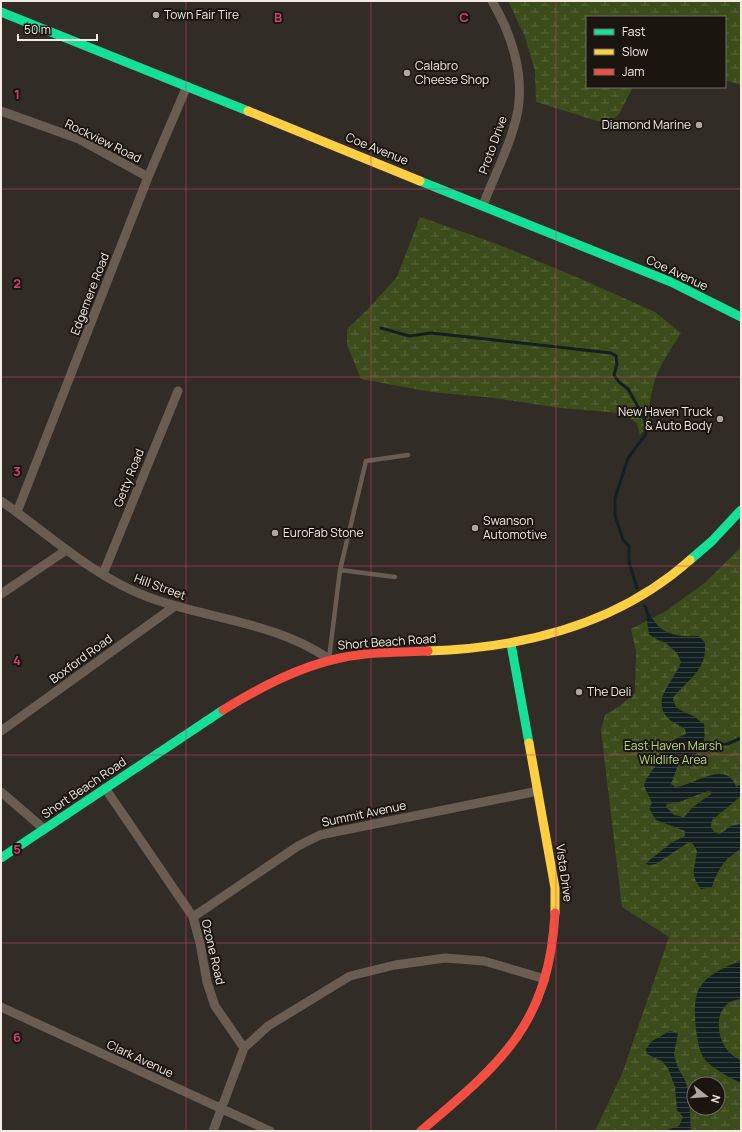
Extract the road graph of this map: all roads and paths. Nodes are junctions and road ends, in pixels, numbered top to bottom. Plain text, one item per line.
1 (492, 1) edge
2 (1, 12) edge
3 (187, 86) junction
4 (1, 111) edge
5 (148, 177) junction
6 (483, 205) junction
7 (741, 317) edge
8 (178, 390) dead end
9 (408, 455) dead end
10 (1, 501) edge
11 (741, 510) edge
12 (18, 512) junction
13 (65, 551) junction
14 (340, 570) junction
15 (103, 574) junction
16 (395, 577) dead end
17 (1, 594) edge
18 (175, 606) junction
19 (511, 644) junction
20 (329, 659) junction
21 (1, 731) edge
22 (105, 788) junction
23 (538, 791) junction
24 (1, 792) edge
25 (44, 829) junction
26 (1, 858) edge
27 (194, 917) junction
28 (545, 979) junction
29 (1, 1007) edge
30 (244, 1048) junction
31 (221, 1110) junction
32 (213, 1131) edge
33 (270, 1131) edge
34 (421, 1131) edge

1 - 6 street, Proto Drive
2 - 3 main road, Coe Avenue
3 - 5 street, Edgemere Road
3 - 6 main road, Coe Avenue
4 - 5 street, Rockview Road
5 - 12 street, Edgemere Road
6 - 7 main road, Coe Avenue
8 - 15 street, Getty Road
9 - 14 lane
10 - 12 street, Hill Street
11 - 19 main road, Short Beach Road
12 - 13 street, Hill Street
13 - 15 street, Hill Street
13 - 17 street
14 - 16 lane
14 - 20 lane
15 - 18 street, Hill Street
18 - 20 street, Hill Street
18 - 21 street, Boxford Road
19 - 20 main road, Short Beach Road
19 - 23 main road, Vista Drive
20 - 22 main road, Short Beach Road
22 - 25 main road, Short Beach Road
22 - 27 street, Ozone Road
23 - 27 street, Summit Avenue
23 - 28 main road, Vista Drive
24 - 25 street
25 - 26 main road, Short Beach Road
27 - 30 street, Ozone Road
28 - 30 street
28 - 34 main road, Vista Drive
29 - 31 street, Clark Avenue
30 - 31 street
31 - 32 street
31 - 33 street, Clark Avenue

